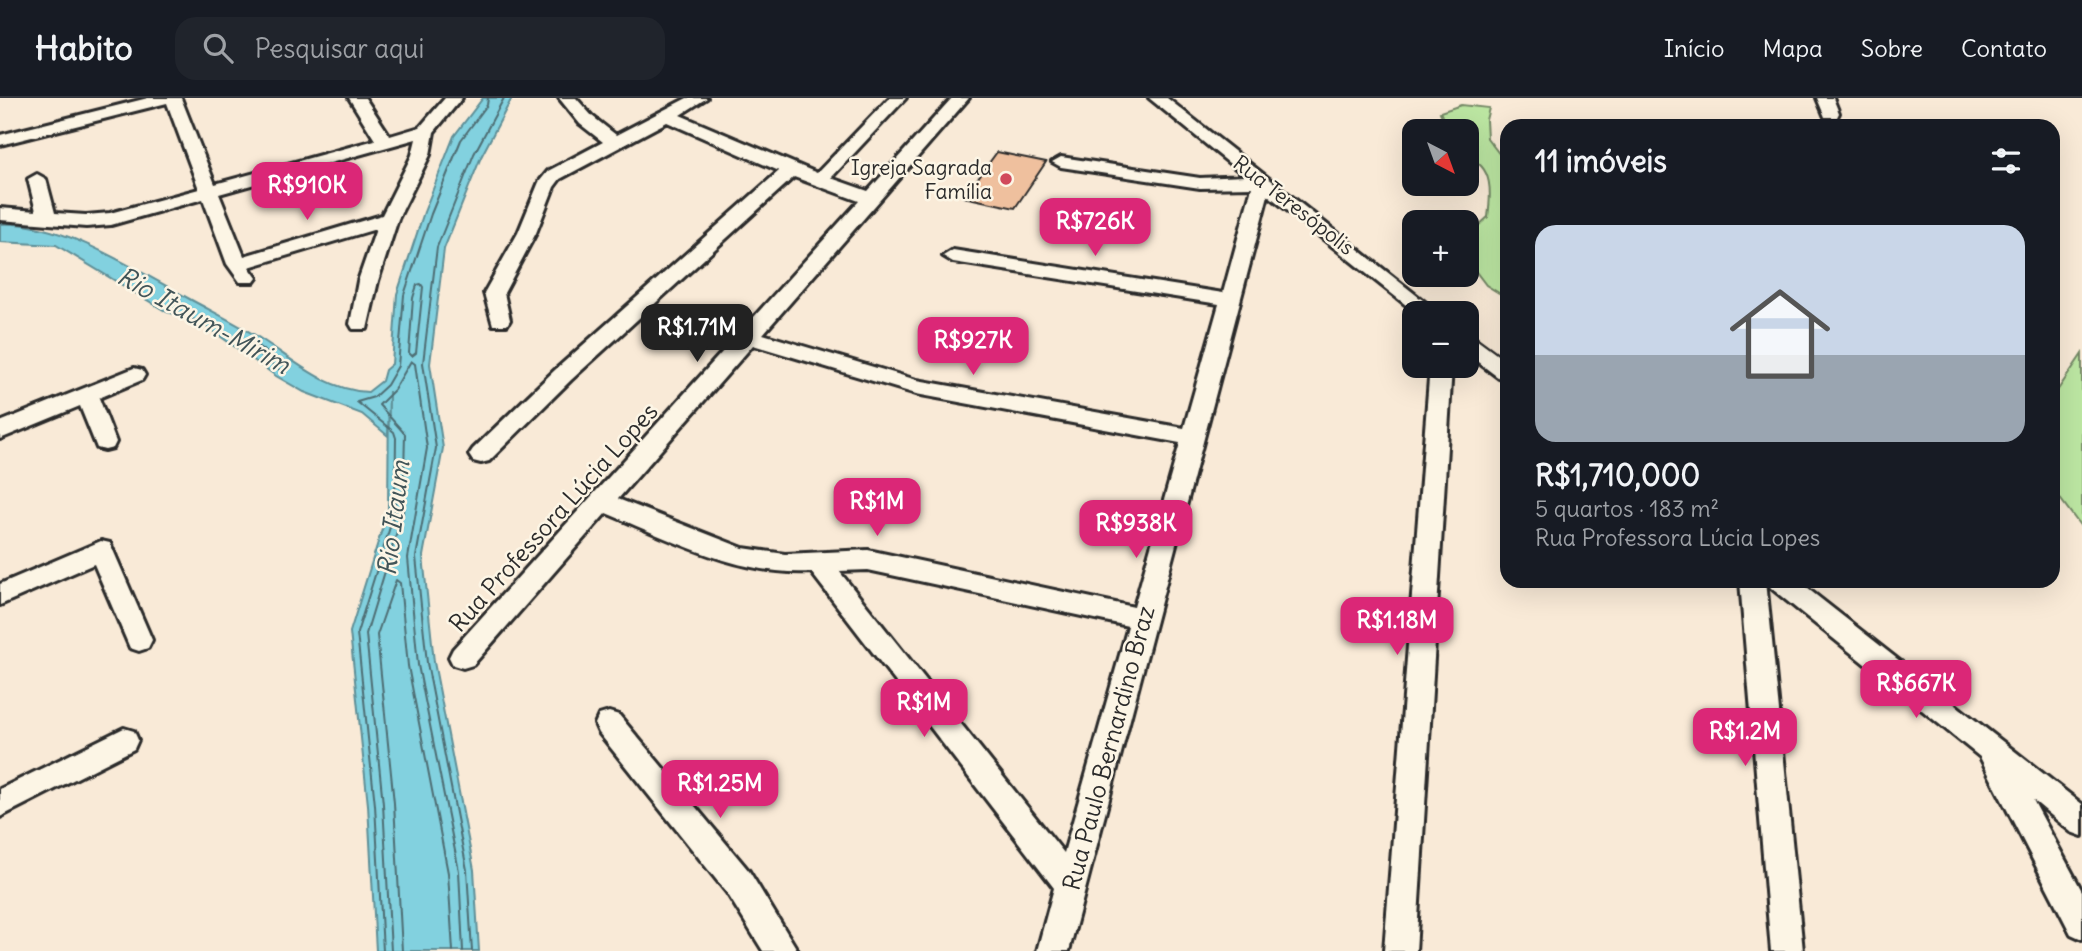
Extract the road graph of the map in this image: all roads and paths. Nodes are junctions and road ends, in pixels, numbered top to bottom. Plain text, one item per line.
1 (171, 98) edge
2 (357, 98) edge
3 (454, 98) edge
4 (567, 98) edge
5 (699, 98) edge
6 (898, 98) edge
7 (961, 98) edge
8 (1157, 98) edge
9 (666, 115) junction
10 (426, 131) junction
11 (0, 141) edge
12 (385, 142) junction
13 (613, 142) junction
14 (1061, 162) dead end
15 (791, 170) junction
16 (37, 179) dead end
17 (819, 181) junction
18 (1263, 181) junction
19 (209, 191) junction
20 (872, 199) junction
21 (0, 214) edge
22 (46, 216) junction
23 (389, 219) junction
24 (953, 256) dead end
25 (1230, 300) junction
26 (1414, 301) edge
27 (500, 320) dead end
28 (360, 324) dead end
29 (749, 337) junction
30 (1479, 352) edge
31 (1500, 368) edge
32 (134, 374) dead end
33 (1440, 378) edge
34 (87, 396) junction
35 (0, 430) edge
36 (1193, 437) junction
37 (105, 442) dead end
38 (481, 455) dead end
39 (602, 502) junction
40 (817, 562) junction
41 (1754, 588) edge
42 (1789, 588) edge
43 (0, 595) edge
44 (1143, 620) junction
45 (139, 640) dead end
46 (463, 657) dead end
47 (609, 724) dead end
48 (124, 740) dead end
49 (1989, 747) junction
50 (0, 804) edge
51 (2082, 822) edge
52 (1071, 885) junction
53 (2082, 923) edge
54 (782, 951) edge
55 (1053, 951) edge
56 (1400, 951) edge
57 (1787, 951) edge

1 - 11 street
1 - 19 street
2 - 12 street
3 - 10 street
4 - 13 street
5 - 9 street
6 - 17 street
7 - 20 street, Rua Professora Lúcia Lopes
8 - 18 street, Rua Teresópolis
9 - 13 street
9 - 15 street
10 - 12 street
10 - 23 street
12 - 19 street
13 - 27 street
14 - 18 street
15 - 17 street
15 - 38 street
16 - 22 street
17 - 20 street
18 - 25 street, Rua Paulo Bernardino Braz
18 - 26 street, Rua Teresópolis
19 - 22 street
19 - 23 street
20 - 29 street, Rua Professora Lúcia Lopes
21 - 22 street
23 - 28 street
24 - 25 street
25 - 36 street, Rua Paulo Bernardino Braz
29 - 36 street
29 - 39 street, Rua Professora Lúcia Lopes
30 - 31 street
32 - 34 street
33 - 56 street
34 - 35 street
34 - 37 street
36 - 44 street, Rua Paulo Bernardino Braz
39 - 40 street
39 - 46 street, Rua Professora Lúcia Lopes
40 - 44 street
40 - 52 street
41 - 57 street
42 - 49 street
43 - 45 street
44 - 52 street, Rua Paulo Bernardino Braz
47 - 54 street
48 - 50 street
49 - 51 street
49 - 53 street
52 - 55 street, Rua Paulo Bernardino Braz

